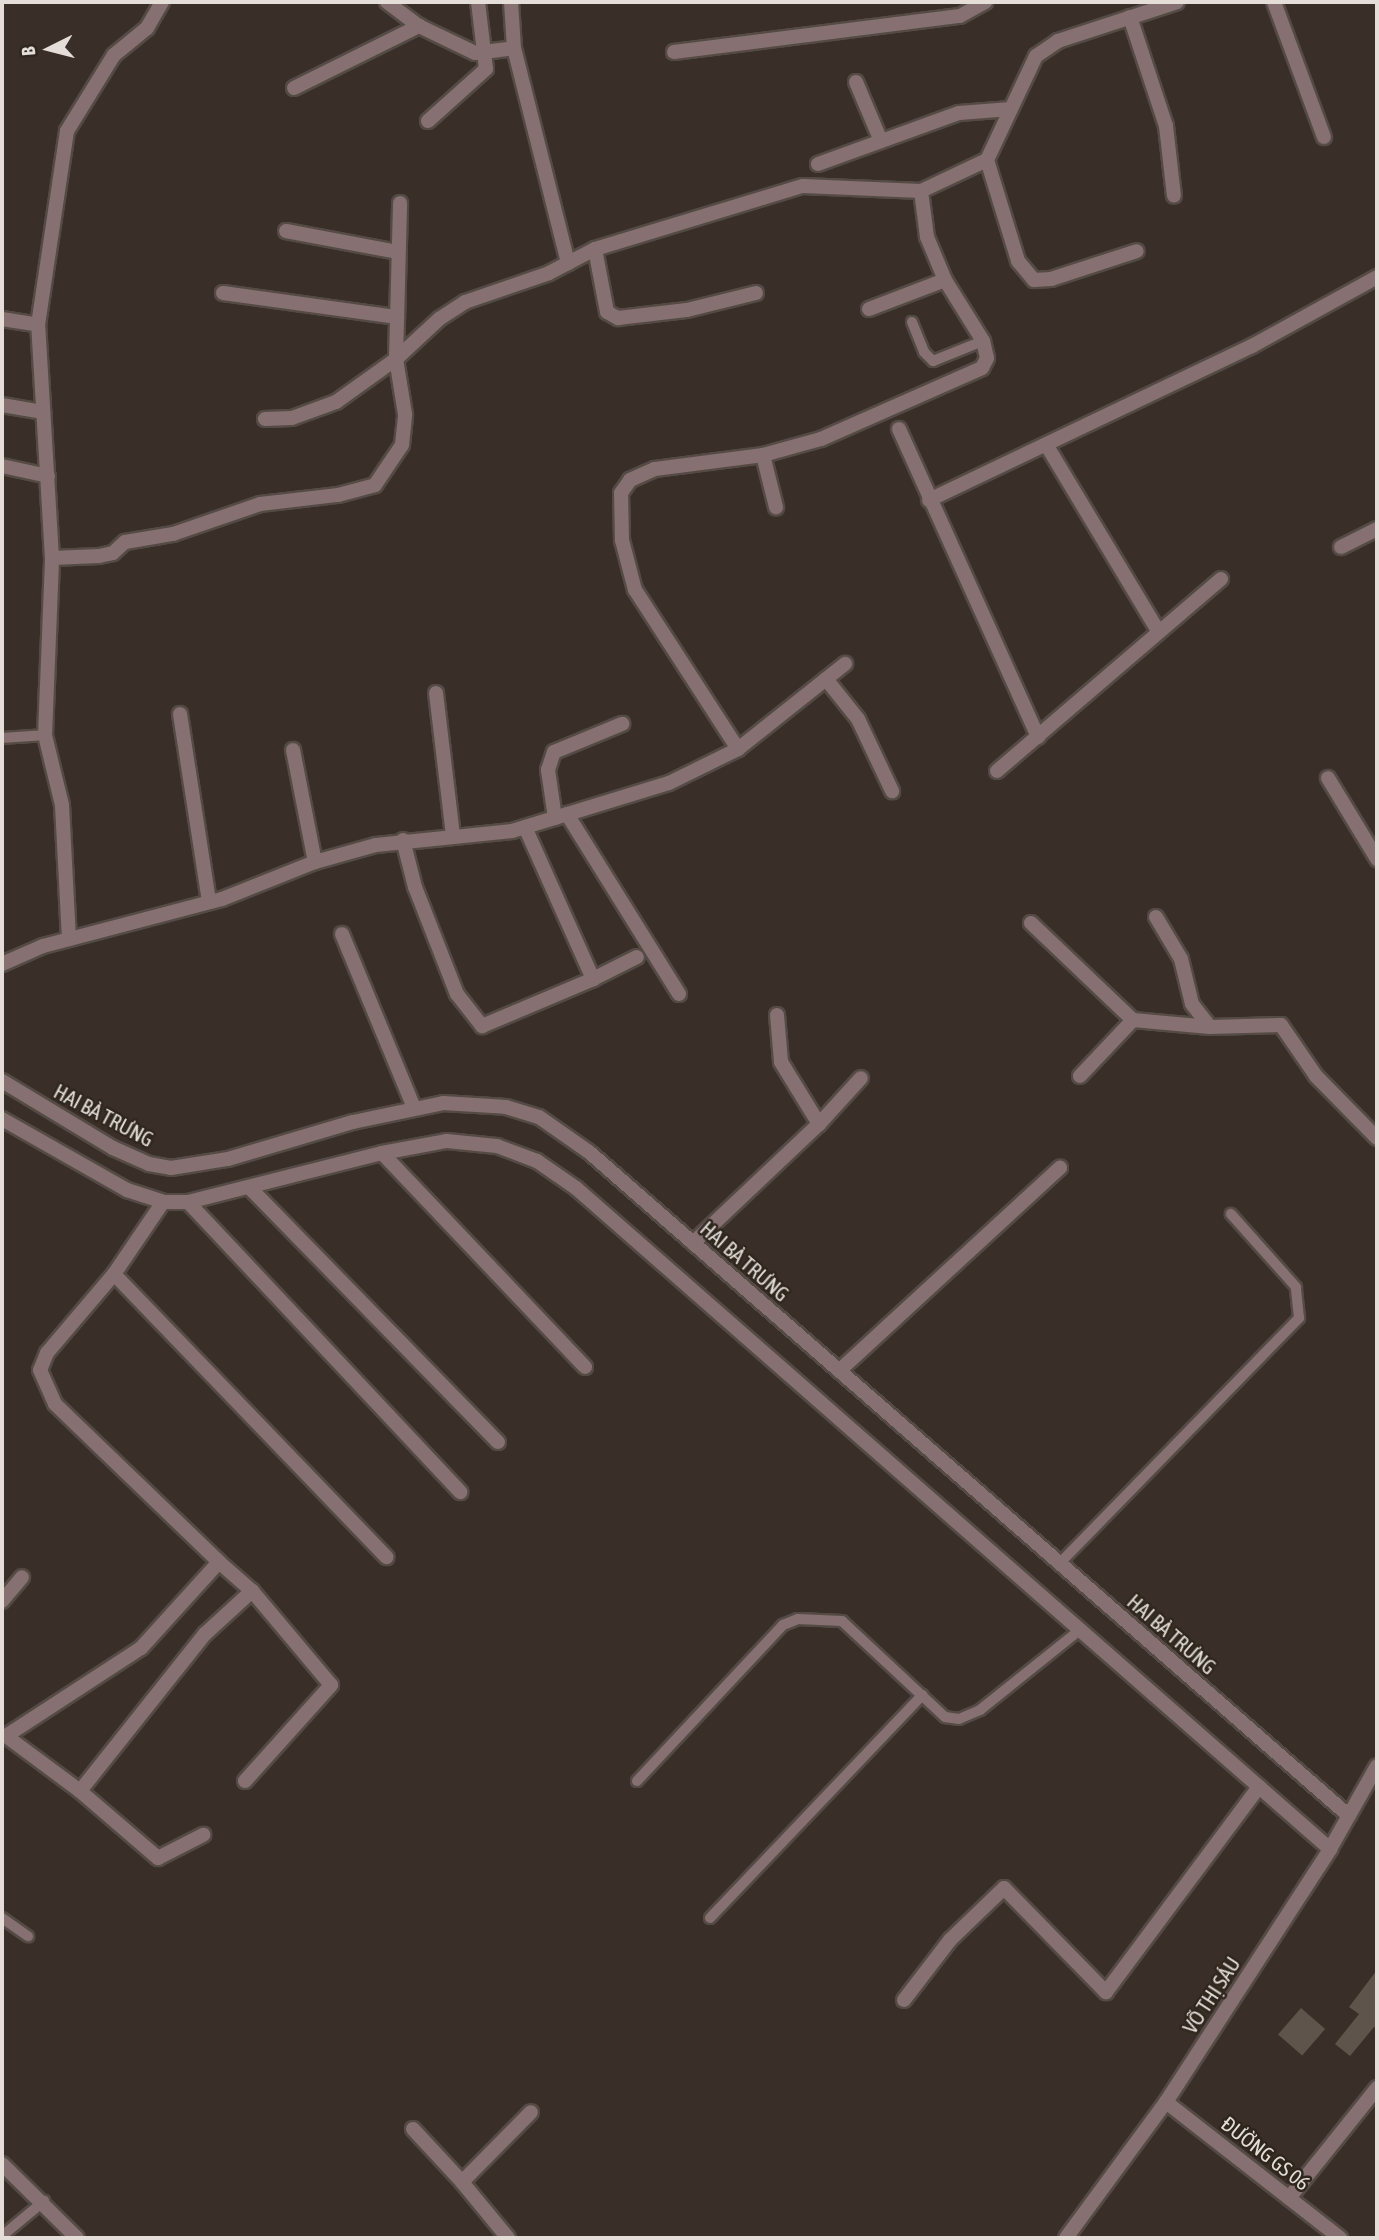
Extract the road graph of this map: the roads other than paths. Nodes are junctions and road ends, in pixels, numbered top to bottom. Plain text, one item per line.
1 (162, 2) edge
2 (387, 2) edge
3 (478, 2) edge
4 (511, 2) edge
5 (985, 2) edge
6 (1177, 2) edge
7 (1274, 2) edge
8 (1130, 17) junction
9 (419, 26) junction
10 (514, 48) junction
11 (674, 52) dead end
12 (488, 54) junction
13 (856, 82) dead end
14 (294, 89) dead end
15 (1011, 109) junction
16 (428, 121) dead end
17 (1324, 137) dead end
18 (881, 141) junction
19 (986, 160) junction
20 (818, 164) dead end
21 (921, 191) junction
22 (1174, 196) dead end
23 (400, 203) dead end
24 (286, 232) dead end
25 (595, 249) junction
26 (1137, 251) dead end
27 (397, 252) junction
28 (568, 264) junction
29 (1377, 277) edge
30 (945, 280) junction
31 (223, 293) dead end
32 (756, 293) dead end
33 (869, 309) dead end
34 (397, 317) junction
35 (2, 319) edge
36 (912, 322) dead end
37 (38, 325) junction
38 (983, 341) junction
39 (396, 359) junction
40 (2, 405) edge
41 (43, 412) junction
42 (265, 419) dead end
43 (899, 429) dead end
44 (1047, 446) junction
45 (763, 455) junction
46 (2, 466) edge
47 (48, 476) junction
48 (929, 499) junction
49 (776, 507) dead end
50 (1377, 529) edge
51 (1341, 547) dead end
52 (52, 558) junction
53 (1221, 579) dead end
54 (1158, 631) junction
55 (845, 664) dead end
56 (826, 679) junction
57 (436, 693) dead end
58 (180, 714) dead end
59 (622, 723) dead end
60 (45, 735) junction
61 (1038, 737) junction
62 (2, 738) edge
63 (738, 749) junction
64 (293, 750) dead end
65 (997, 771) dead end
66 (1328, 778) dead end
67 (892, 791) dead end
68 (561, 816) junction
69 (525, 827) junction
70 (453, 836) junction
71 (402, 840) junction
72 (1377, 859) edge
73 (315, 862) junction
74 (209, 902) junction
75 (1156, 917) dead end
76 (1031, 923) dead end
77 (342, 934) dead end
78 (69, 939) junction
79 (637, 957) dead end
80 (2, 964) edge
81 (593, 979) junction
82 (679, 994) dead end
83 (777, 1015) dead end
84 (1133, 1020) junction
85 (1210, 1027) junction
86 (1080, 1076) dead end
87 (861, 1078) dead end
88 (2, 1080) edge
89 (414, 1108) junction
90 (4, 1124) edge
91 (819, 1124) junction
92 (1377, 1138) edge
93 (382, 1153) junction
94 (1060, 1168) dead end
95 (250, 1188) junction
96 (163, 1202) junction
97 (188, 1202) junction
98 (1231, 1214) dead end
99 (693, 1243) junction
100 (114, 1275) junction
101 (585, 1367) dead end
102 (841, 1370) junction
103 (498, 1442) dead end
104 (460, 1492) dead end
105 (386, 1557) dead end
106 (219, 1562) junction
107 (1059, 1564) junction
108 (22, 1577) dead end
109 (252, 1591) junction
110 (2, 1601) edge
111 (1080, 1630) junction
112 (922, 1695) junction
113 (1377, 1766) edge
114 (245, 1781) dead end
115 (637, 1781) dead end
116 (1259, 1787) junction
117 (80, 1791) junction
118 (1349, 1816) junction
119 (203, 1835) dead end
120 (1331, 1849) junction
121 (2, 1918) edge
122 (710, 1918) dead end
123 (28, 1936) dead end
124 (904, 2000) dead end
125 (1377, 2088) edge
126 (1166, 2102) junction
127 (531, 2112) dead end
128 (412, 2129) dead end
129 (2, 2164) edge
130 (463, 2182) junction
131 (1289, 2198) junction
132 (44, 2201) junction
133 (2, 2236) edge
134 (77, 2238) edge
135 (508, 2238) edge
136 (1066, 2238) edge
137 (1340, 2238) edge

1 - 37 street
2 - 9 street
3 - 12 street
4 - 10 street
5 - 11 street
6 - 8 street
7 - 17 street
8 - 15 street
8 - 22 street
9 - 12 street
9 - 14 street
10 - 12 street
10 - 28 street
12 - 16 street
13 - 18 street
15 - 18 street
15 - 19 street
18 - 20 street
19 - 21 street
19 - 26 street
21 - 25 street
21 - 30 street
23 - 27 street
24 - 27 street
25 - 28 street
25 - 32 street
27 - 34 street
28 - 39 street
29 - 44 street
30 - 33 street
30 - 38 street
31 - 34 street
34 - 39 street
35 - 37 street
36 - 38 lane
37 - 41 street
38 - 45 street
39 - 42 street
39 - 52 street
40 - 41 street
41 - 47 street
43 - 48 street
44 - 48 street
44 - 54 street
45 - 49 street
45 - 63 street
46 - 47 street
47 - 52 street
48 - 61 street
50 - 51 street
52 - 60 street
53 - 54 street
54 - 61 street
55 - 56 street
56 - 63 street
56 - 67 street
57 - 70 street
58 - 74 street
59 - 68 street
60 - 62 lane
60 - 78 street
61 - 65 street
63 - 68 street
64 - 73 street
66 - 72 street
68 - 69 street
68 - 82 street
69 - 70 street
69 - 81 street
70 - 71 street
71 - 73 street
71 - 81 street
73 - 74 street
74 - 78 street
75 - 85 street
76 - 84 street
77 - 89 street
78 - 80 street
79 - 81 street
83 - 91 street
84 - 85 street
84 - 86 street
85 - 92 street
87 - 91 street
88 - 89 street, HAI BÀ TRƯNG
89 - 99 street, HAI BÀ TRƯNG
90 - 96 street
91 - 99 street
93 - 95 street
93 - 101 street
93 - 111 street
94 - 102 street
95 - 97 street
95 - 103 street
96 - 97 street
96 - 100 street
97 - 104 street
98 - 107 lane
99 - 102 street, HAI BÀ TRƯNG
100 - 105 street
100 - 106 street
102 - 107 street, HAI BÀ TRƯNG
106 - 109 street
106 - 117 street
107 - 118 street, HAI BÀ TRƯNG
108 - 110 street
109 - 114 street
109 - 117 street
111 - 112 lane
111 - 116 street
112 - 115 lane
112 - 122 lane
113 - 118 street, VÕ THỊ SÁU
116 - 120 street
116 - 124 street
117 - 119 street
118 - 120 street, VÕ THỊ SÁU
120 - 126 street, VÕ THỊ SÁU
121 - 123 lane
125 - 131 street
126 - 131 street, ĐƯỜNG GS 06
126 - 136 street, VÕ THỊ SÁU
127 - 130 street
128 - 130 street
129 - 132 street
130 - 135 street
131 - 137 street, ĐƯỜNG GS 06
132 - 133 lane
132 - 134 street

